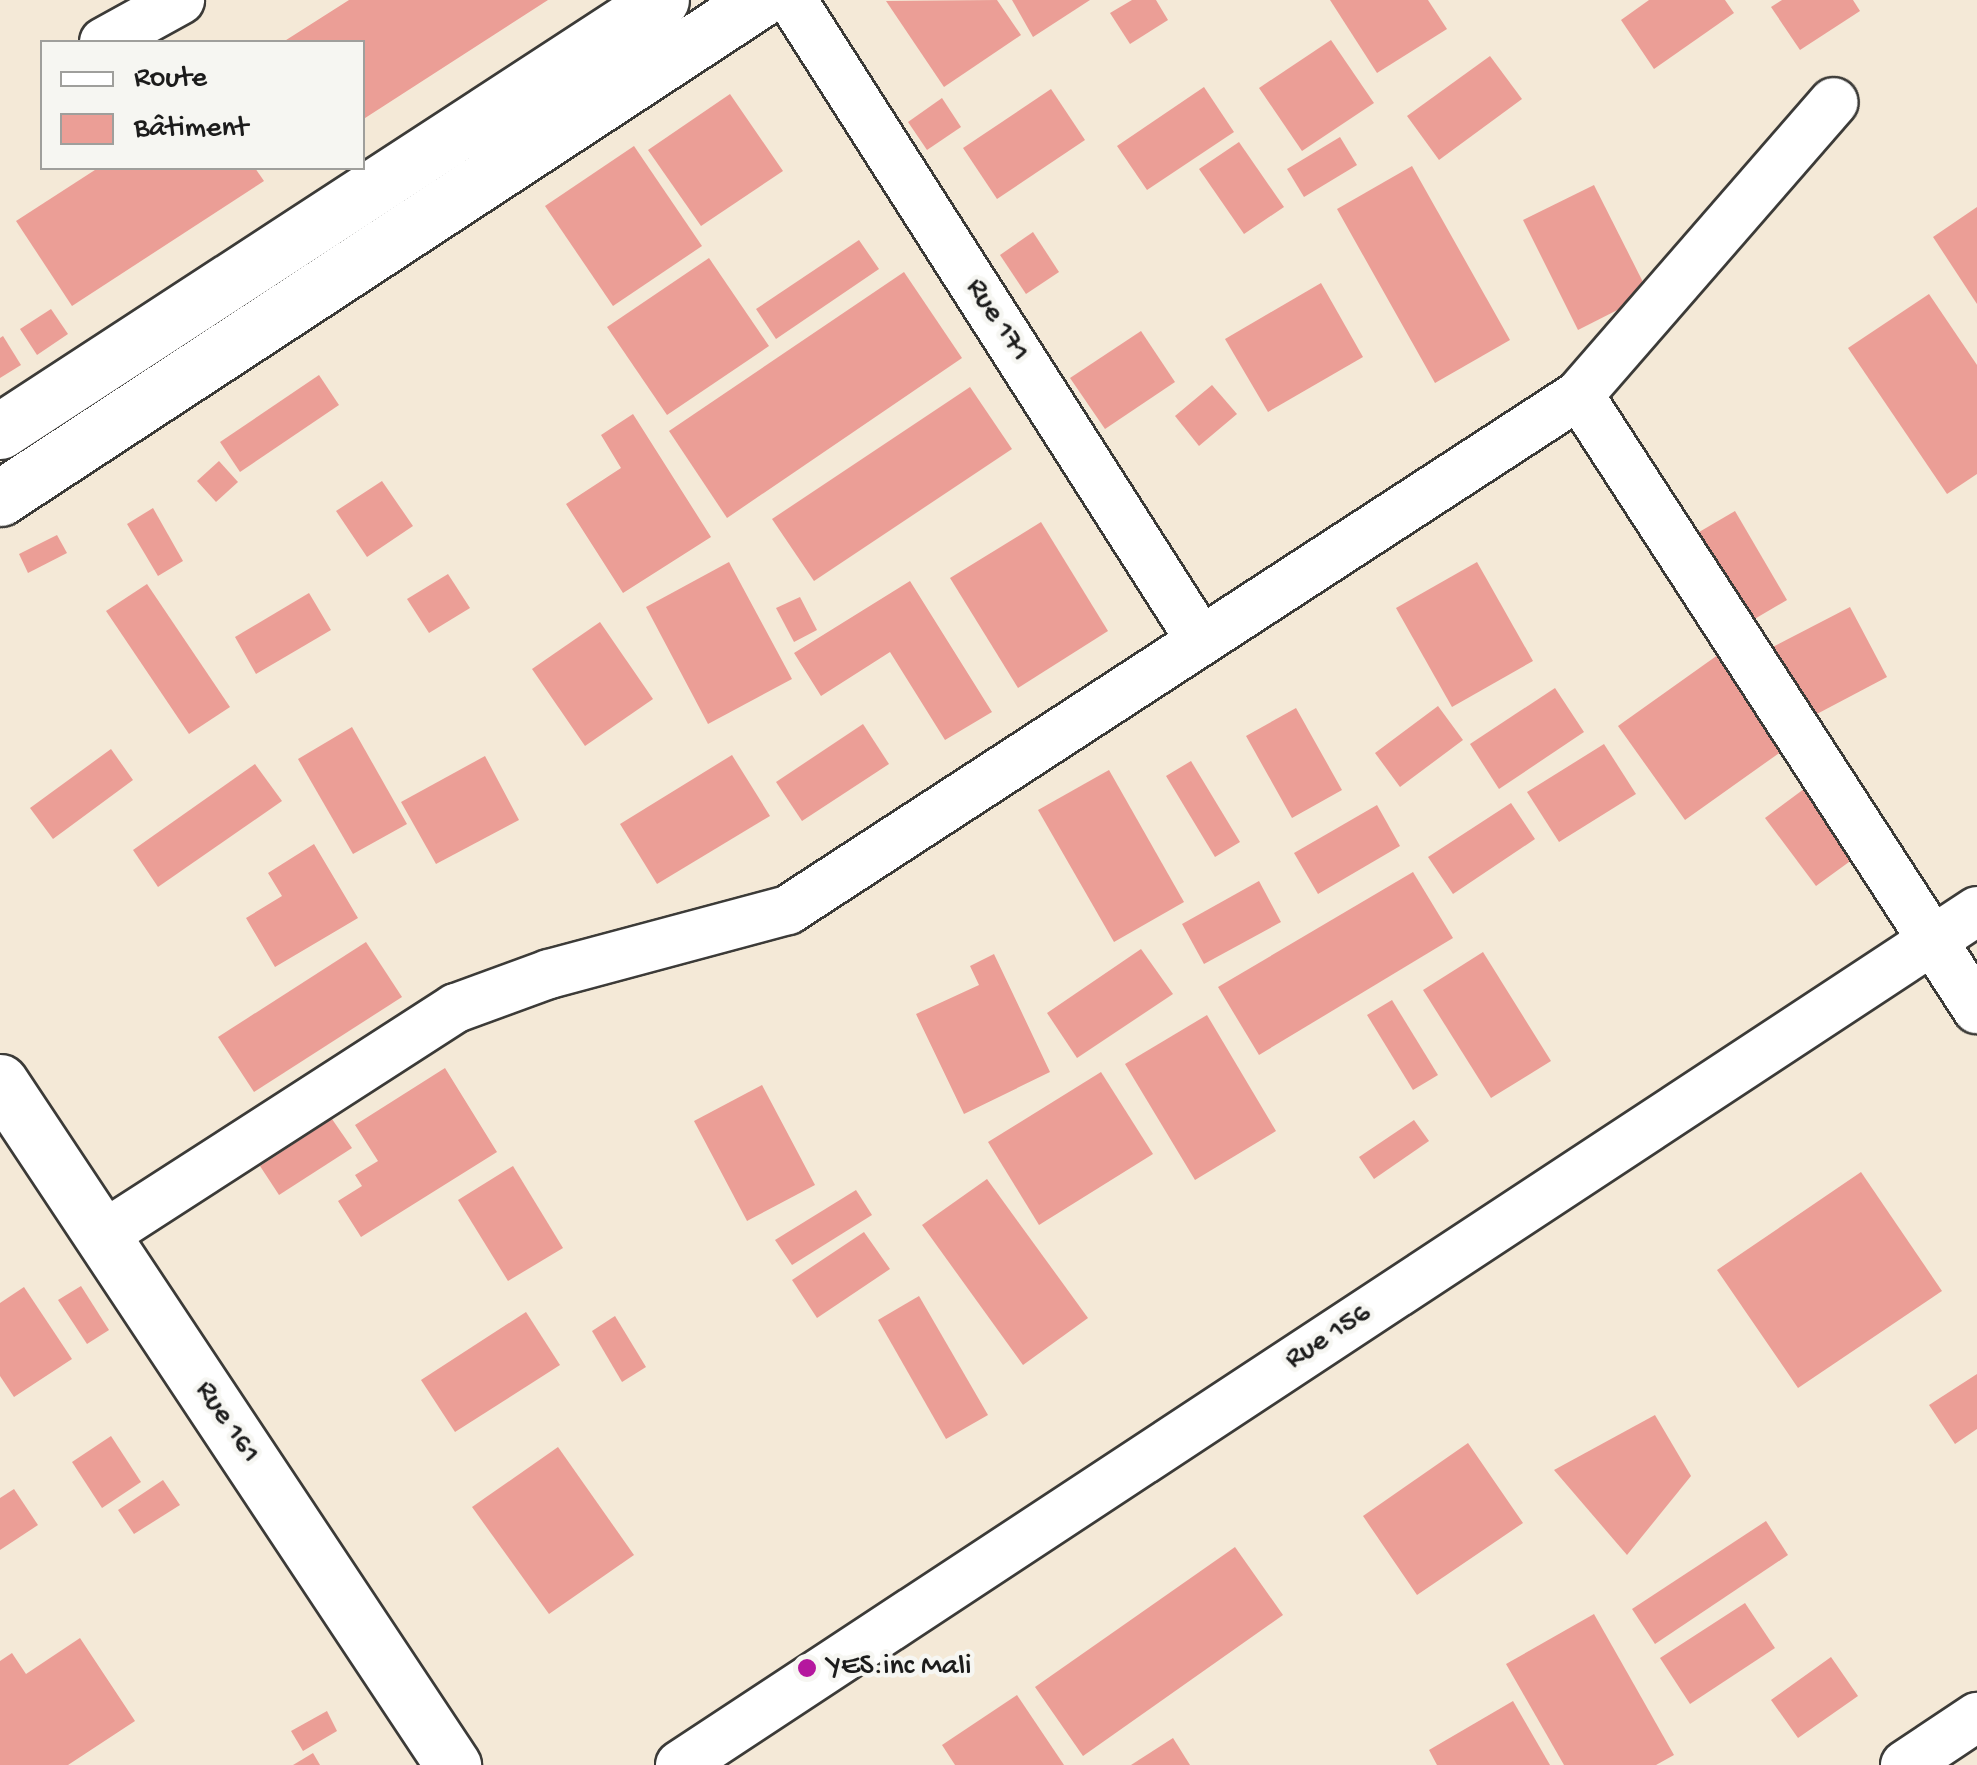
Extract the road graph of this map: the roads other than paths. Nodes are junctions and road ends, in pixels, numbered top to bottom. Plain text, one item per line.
1 (180, 0) edge
2 (661, 0) edge
3 (759, 0) edge
4 (792, 0) edge
5 (108, 40) edge
6 (1834, 102) dead end
7 (1579, 395) junction
8 (0, 432) edge
9 (0, 498) edge
10 (1201, 641) junction
11 (1977, 911) edge
12 (1932, 940) junction
13 (1977, 1009) edge
14 (0, 1082) edge
15 (102, 1236) junction
16 (1977, 1717) edge
17 (1918, 1761) edge
18 (453, 1765) edge
19 (680, 1765) edge

1 - 5 street
2 - 8 main road
3 - 9 main road
4 - 10 street, Rue 171
6 - 7 street
7 - 10 street
7 - 12 street
10 - 15 street
11 - 12 street, Rue 156
12 - 13 street
12 - 19 street, Rue 156
14 - 15 main road, Rue 161
15 - 18 main road, Rue 161
16 - 17 street

